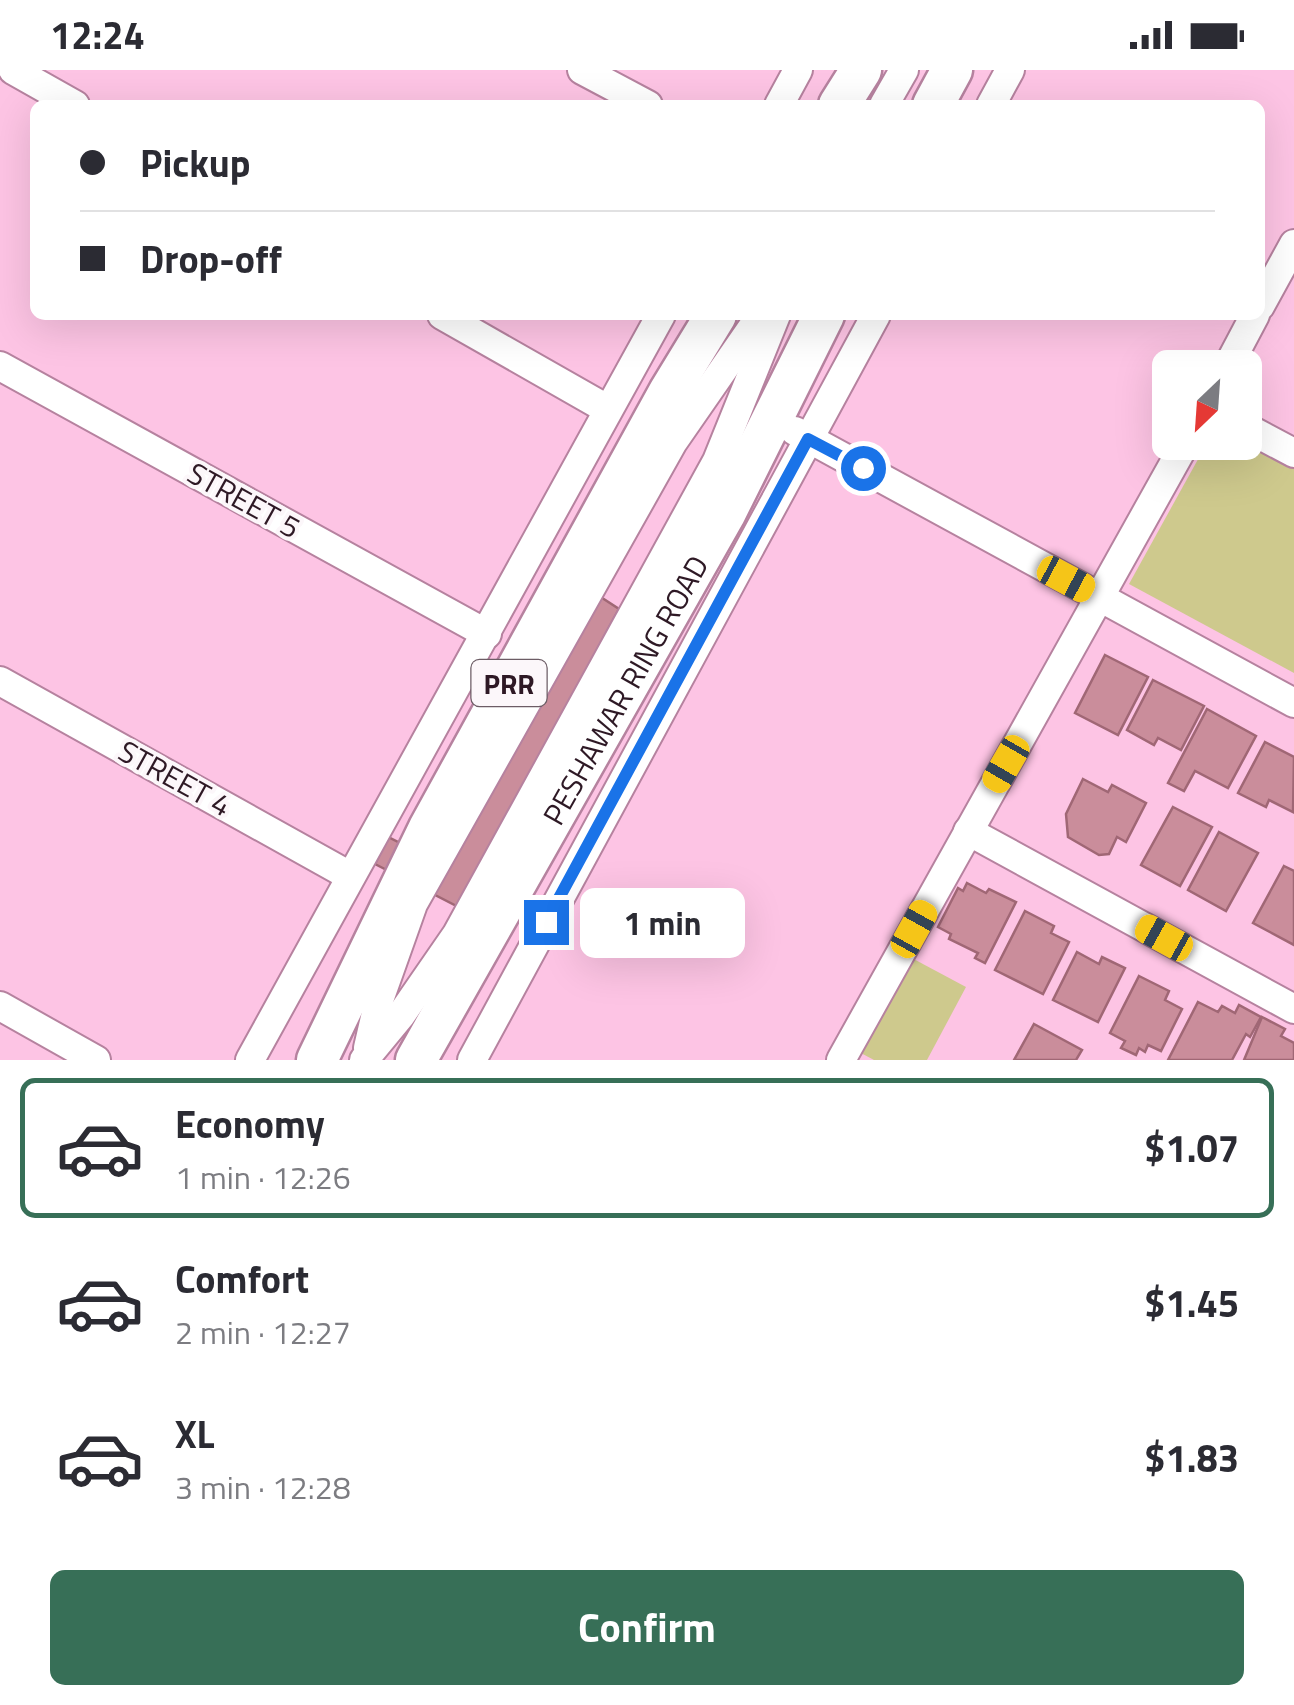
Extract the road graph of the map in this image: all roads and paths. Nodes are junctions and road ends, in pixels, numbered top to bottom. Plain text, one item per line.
1 (13, 70) edge
2 (582, 70) edge
3 (798, 70) edge
4 (861, 70) edge
5 (904, 70) edge
6 (952, 70) edge
7 (1010, 70) edge
8 (65, 100) edge
9 (639, 100) edge
10 (782, 100) edge
11 (842, 100) edge
12 (887, 100) edge
13 (935, 100) edge
14 (994, 100) edge
15 (1294, 244) edge
16 (1265, 297) edge
17 (451, 320) edge
18 (658, 320) edge
19 (713, 320) edge
20 (759, 320) edge
21 (774, 320) edge
22 (821, 320) edge
23 (873, 320) edge
24 (1252, 320) edge
25 (1237, 350) edge
26 (0, 366) edge
27 (607, 409) junction
28 (773, 416) junction
29 (1262, 436) edge
30 (808, 439) junction
31 (1294, 454) edge
32 (1176, 460) edge
33 (1100, 597) junction
34 (487, 634) junction
35 (0, 681) edge
36 (1294, 703) edge
37 (968, 830) junction
38 (350, 876) junction
39 (0, 1006) edge
40 (1294, 1010) edge
41 (365, 1057) edge
42 (96, 1060) edge
43 (250, 1060) edge
44 (316, 1060) edge
45 (416, 1060) edge
46 (472, 1060) edge
47 (841, 1060) edge

1 - 8 street
2 - 9 street
3 - 10 street
4 - 11 highway
5 - 12 street
6 - 13 highway
7 - 14 street
15 - 16 street
17 - 27 street
18 - 27 street
19 - 44 highway, PRR
20 - 41 street
21 - 41 street
22 - 28 highway, PESHAWAR RING ROAD
23 - 30 street
24 - 25 street
26 - 34 street, STREET 5
27 - 34 street
28 - 30 street
28 - 45 highway, PESHAWAR RING ROAD
29 - 31 street
30 - 33 street
30 - 46 street
32 - 33 street
33 - 36 street
33 - 37 street
34 - 38 street
35 - 38 street, STREET 4
37 - 40 street
37 - 47 street
38 - 43 street
39 - 42 street

